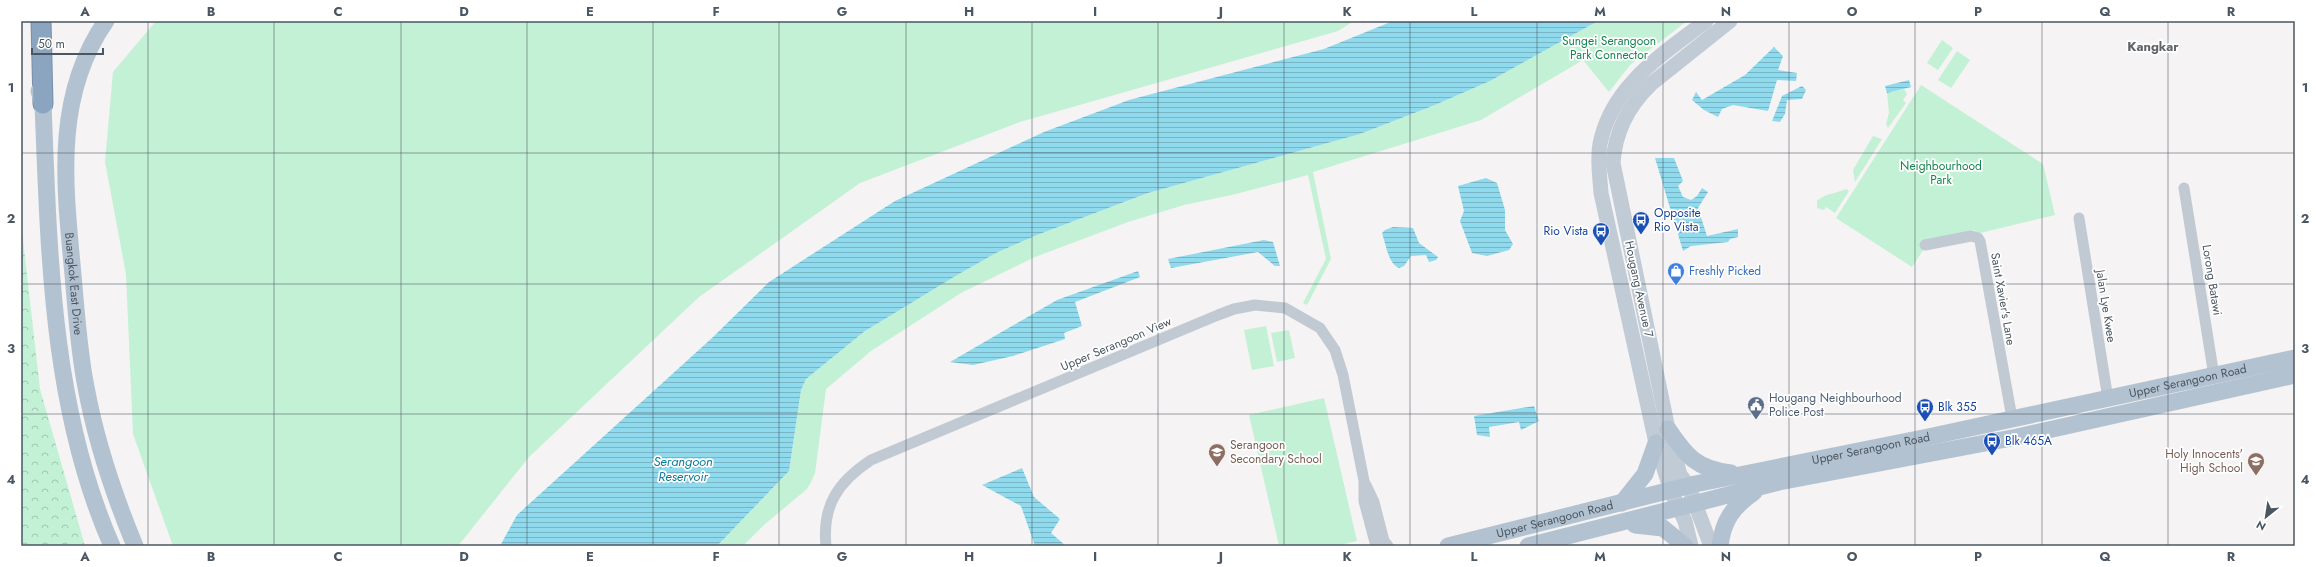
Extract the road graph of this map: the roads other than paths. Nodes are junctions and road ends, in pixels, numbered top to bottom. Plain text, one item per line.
1 (106, 21) edge
2 (1706, 21) edge
3 (1730, 21) edge
4 (37, 25) edge
5 (43, 104) joint
6 (2184, 188) dead end
7 (2079, 218) dead end
8 (1926, 245) dead end
9 (2295, 358) edge
10 (2295, 375) edge
11 (2214, 376) junction
12 (2108, 398) junction
13 (2012, 418) junction
14 (1668, 429) junction
15 (1656, 443) junction
16 (1740, 474) junction
17 (1364, 481) junction
18 (1688, 486) junction
19 (1761, 487) junction
20 (1671, 491) junction
21 (1622, 503) junction
22 (1688, 506) junction
23 (1623, 524) junction
24 (112, 546) edge
25 (135, 546) edge
26 (826, 546) edge
27 (1376, 546) edge
28 (1388, 546) edge
29 (1448, 546) edge
30 (1528, 546) edge
31 (1685, 546) edge
32 (1691, 546) edge
33 (1711, 546) edge
34 (1720, 546) edge

1 - 25 main road, Buangkok East Drive
2 - 15 main road, Hougang Avenue 7
3 - 14 main road, Hougang Avenue 7
4 - 5 highway
5 - 24 main road, Buangkok East Drive
6 - 11 street, Lorong Batawi
7 - 12 street, Jalan Lye Kwee
8 - 13 street, Saint Xavier's Lane
9 - 11 main road, Upper Serangoon Road
10 - 19 main road, Upper Serangoon Road
11 - 12 main road, Upper Serangoon Road
12 - 13 main road, Upper Serangoon Road
13 - 16 main road, Upper Serangoon Road
14 - 16 main road
14 - 18 main road, Hougang Avenue 7
15 - 20 main road, Hougang Avenue 7
15 - 21 main road
16 - 18 main road, Upper Serangoon Road
17 - 26 street, Upper Serangoon View
17 - 27 street, Upper Serangoon View
17 - 28 street, Upper Serangoon View
18 - 20 main road, Upper Serangoon Road
18 - 22 main road, Hougang Avenue 7
19 - 22 main road, Upper Serangoon Road
19 - 34 main road
20 - 21 main road, Upper Serangoon Road
20 - 22 main road, Hougang Avenue 7
21 - 29 main road, Upper Serangoon Road
22 - 23 main road, Upper Serangoon Road
22 - 32 main road
22 - 33 main road
23 - 30 main road, Upper Serangoon Road
23 - 31 main road

